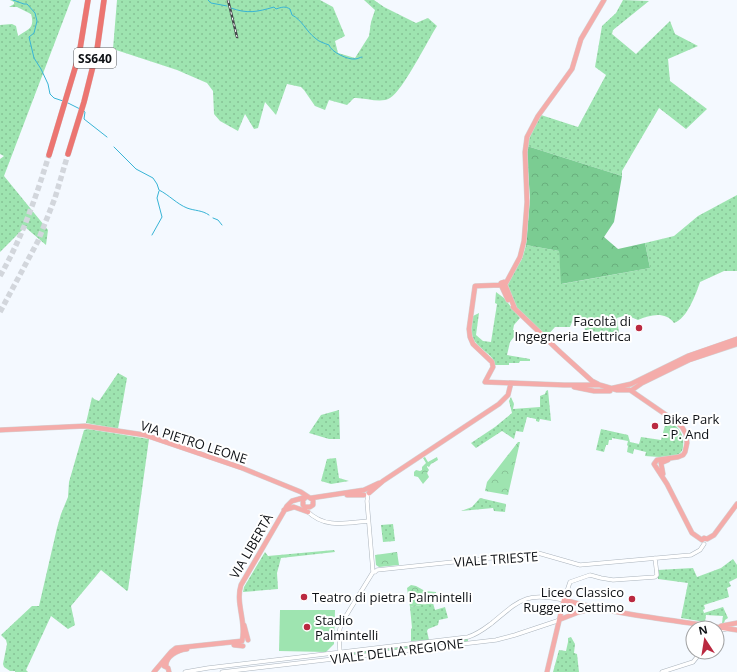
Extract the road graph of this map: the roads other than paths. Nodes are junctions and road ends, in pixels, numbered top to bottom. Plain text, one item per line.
1 (88, 0) edge
2 (104, 0) edge
3 (604, 0) edge
4 (68, 154) tunnel mouth
5 (49, 155) tunnel mouth
6 (503, 285) junction
7 (737, 339) edge
8 (737, 344) edge
9 (586, 375) junction
10 (511, 383) junction
11 (592, 383) junction
12 (581, 386) junction
13 (606, 388) junction
14 (631, 388) junction
15 (617, 390) junction
16 (0, 430) edge
17 (293, 490) junction
18 (366, 492) junction
19 (297, 494) junction
20 (305, 498) junction
21 (295, 500) junction
22 (313, 504) junction
23 (737, 504) edge
24 (305, 507) junction
25 (284, 510) junction
26 (308, 512) junction
27 (368, 521) junction
28 (704, 541) junction
29 (655, 558) junction
30 (374, 570) junction
31 (564, 600) junction
32 (580, 604) junction
33 (595, 608) junction
34 (580, 612) junction
35 (242, 618) junction
36 (561, 620) junction
37 (685, 624) edge
38 (737, 624) edge
39 (725, 626) edge
40 (725, 629) edge
41 (737, 630) edge
42 (474, 635) junction
43 (467, 637) junction
44 (242, 642) junction
45 (475, 642) junction
46 (468, 643) junction
47 (340, 652) junction
48 (341, 658) junction
49 (695, 660) edge
50 (158, 667) junction
51 (169, 670) edge
52 (249, 670) edge
53 (154, 672) edge
54 (185, 672) edge
55 (222, 672) edge
56 (547, 672) edge
57 (662, 672) edge

1 - 5 highway, SS640
2 - 4 highway, SS640
3 - 6 main road
6 - 9 main road
6 - 10 main road
7 - 14 main road
8 - 14 main road
9 - 11 main road
9 - 12 main road
10 - 12 main road
10 - 18 main road
11 - 12 main road
11 - 13 main road
12 - 15 main road
13 - 14 main road
13 - 15 main road
14 - 15 main road
14 - 28 main road
16 - 17 main road, VIA PIETRO LEONE
17 - 19 main road
17 - 20 main road, VIA PIETRO LEONE
18 - 20 main road
18 - 22 main road
18 - 27 street
19 - 20 main road
19 - 21 main road
20 - 21 main road
20 - 22 main road
20 - 24 main road
21 - 25 main road, VIA LIBERTÀ
22 - 24 main road
23 - 28 main road
24 - 25 main road
24 - 26 street
25 - 26 main road
25 - 35 main road, VIA LIBERTÀ
26 - 27 street
27 - 30 street
28 - 29 street, VIALE TRIESTE
29 - 30 street, VIALE TRIESTE
29 - 31 street
30 - 47 street
31 - 32 main road
31 - 36 main road
31 - 42 street
32 - 33 main road
32 - 34 main road
33 - 34 main road
33 - 37 main road
34 - 36 main road
35 - 44 main road
35 - 44 main road
36 - 45 street, VIALE DELLA REGIONE
36 - 56 main road
38 - 39 main road
40 - 41 main road
42 - 43 street, VIALE DELLA REGIONE
42 - 45 street
43 - 46 street
43 - 47 street, VIALE DELLA REGIONE
44 - 50 main road
44 - 51 main road
45 - 46 street, VIALE DELLA REGIONE
46 - 48 street, VIALE DELLA REGIONE
47 - 48 street
47 - 54 street, VIALE DELLA REGIONE
48 - 52 street, VIALE DELLA REGIONE
49 - 57 street
50 - 51 main road
50 - 53 main road
52 - 55 street, VIALE DELLA REGIONE

